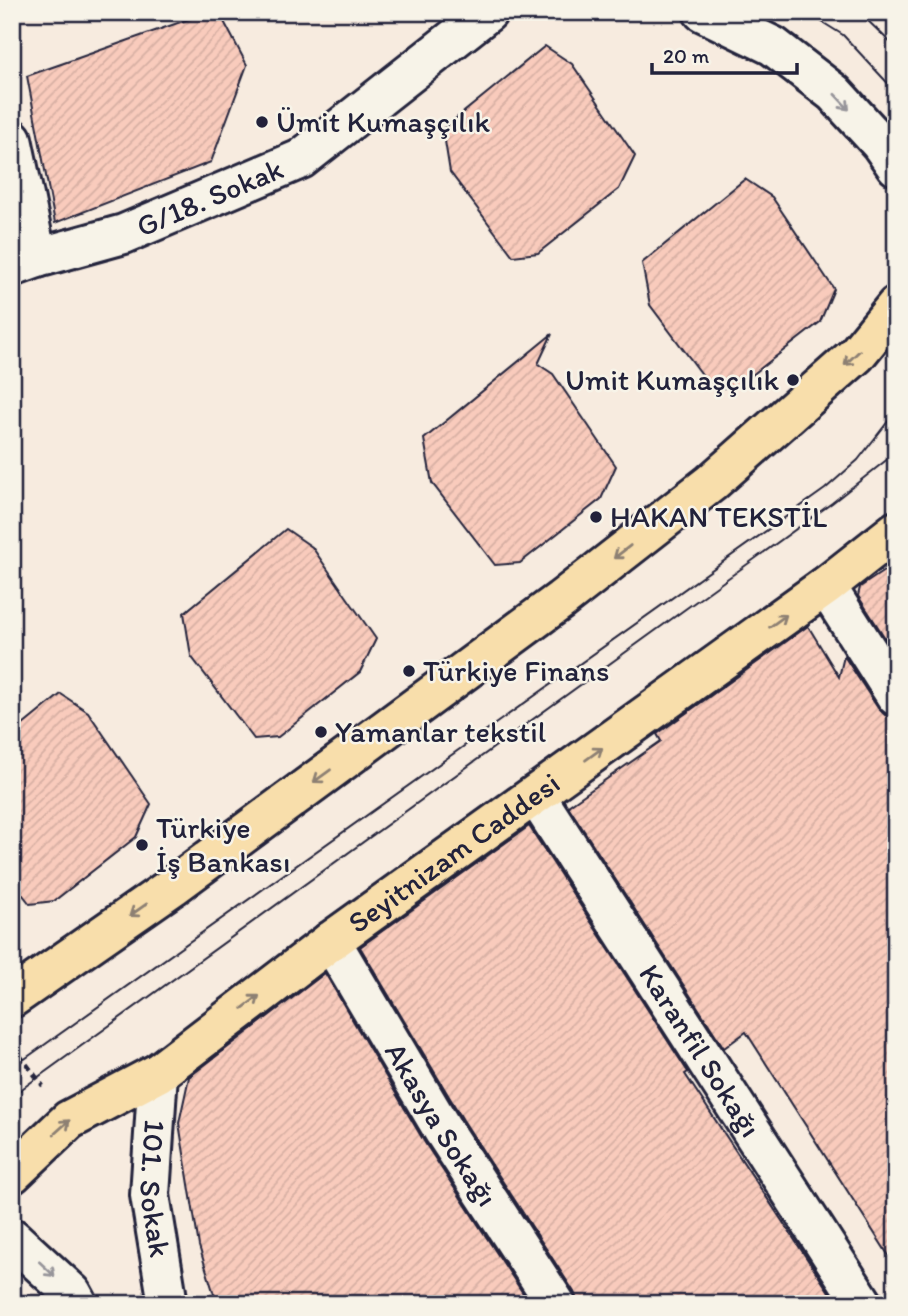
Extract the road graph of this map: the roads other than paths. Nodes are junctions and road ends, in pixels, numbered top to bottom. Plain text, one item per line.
1 (488, 12) edge
2 (703, 12) edge
3 (12, 139) edge
4 (896, 166) edge
5 (25, 263) edge
6 (896, 306) edge
7 (896, 531) edge
8 (826, 586) junction
9 (896, 696) edge
10 (536, 796) junction
11 (331, 942) junction
12 (12, 998) edge
13 (158, 1073) junction
14 (12, 1174) edge
15 (12, 1238) edge
16 (78, 1304) edge
17 (168, 1304) edge
18 (556, 1304) edge
19 (863, 1304) edge

1 - 5 street, G/18. Sokak
2 -> 4 street
3 - 5 street
6 -> 12 main road
7 - 8 main road, Seyitnizam Caddesi
8 - 9 street
10 -> 8 main road, Seyitnizam Caddesi
10 - 11 main road, Seyitnizam Caddesi
10 - 19 street, Karanfil Sokağı
13 -> 11 main road, Seyitnizam Caddesi
11 - 18 street, Akasya Sokağı
14 -> 13 main road, Seyitnizam Caddesi
13 - 17 street, 101. Sokak
15 -> 16 street

